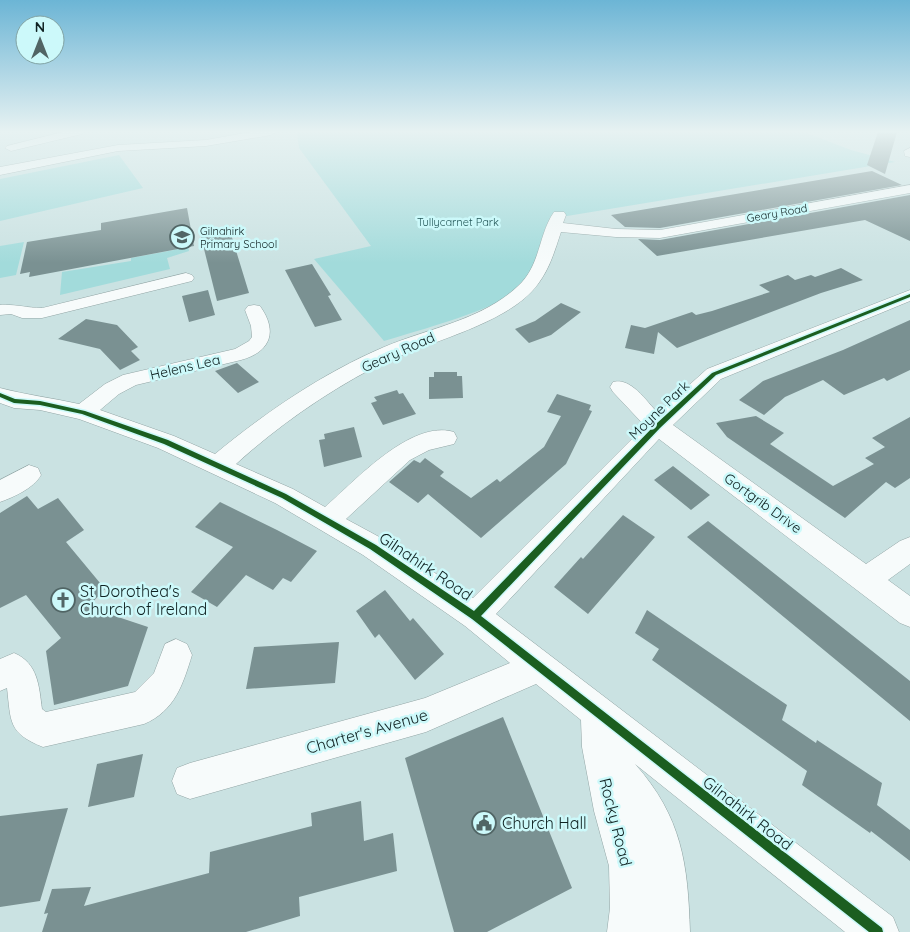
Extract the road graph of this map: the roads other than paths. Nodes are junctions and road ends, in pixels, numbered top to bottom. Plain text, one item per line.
1 (910, 189) edge
2 (186, 278) dead end
3 (910, 295) edge
4 (0, 310) edge
5 (254, 310) dead end
6 (620, 387) dead end
7 (5, 402) edge
8 (84, 412) junction
9 (658, 426) junction
10 (446, 438) dead end
11 (219, 465) junction
12 (29, 475) dead end
13 (0, 492) edge
14 (328, 520) junction
15 (910, 549) edge
16 (867, 579) junction
17 (910, 613) edge
18 (475, 616) junction
19 (176, 655) dead end
20 (540, 666) junction
21 (0, 675) edge
22 (598, 730) junction
23 (190, 781) dead end
24 (628, 932) edge
25 (669, 932) edge
26 (878, 932) edge

1 - 11 street, Geary Road
2 - 4 street
3 - 9 street, Moyne Park
5 - 8 street, Helens Lea
6 - 9 street, Gortgrib Drive
7 - 8 street, Gilnahirk Road
8 - 11 street, Gilnahirk Road
9 - 16 street, Gortgrib Drive
9 - 18 street, Moyne Park
10 - 14 street
11 - 14 street, Gilnahirk Road
12 - 13 street
14 - 18 street, Gilnahirk Road
15 - 16 street
16 - 17 street, Gortgrib Drive
18 - 20 street, Gilnahirk Road
19 - 21 street
20 - 22 street, Gilnahirk Road
20 - 23 street, Charter's Avenue
22 - 24 street, Rocky Road
22 - 25 street
22 - 26 street, Gilnahirk Road

